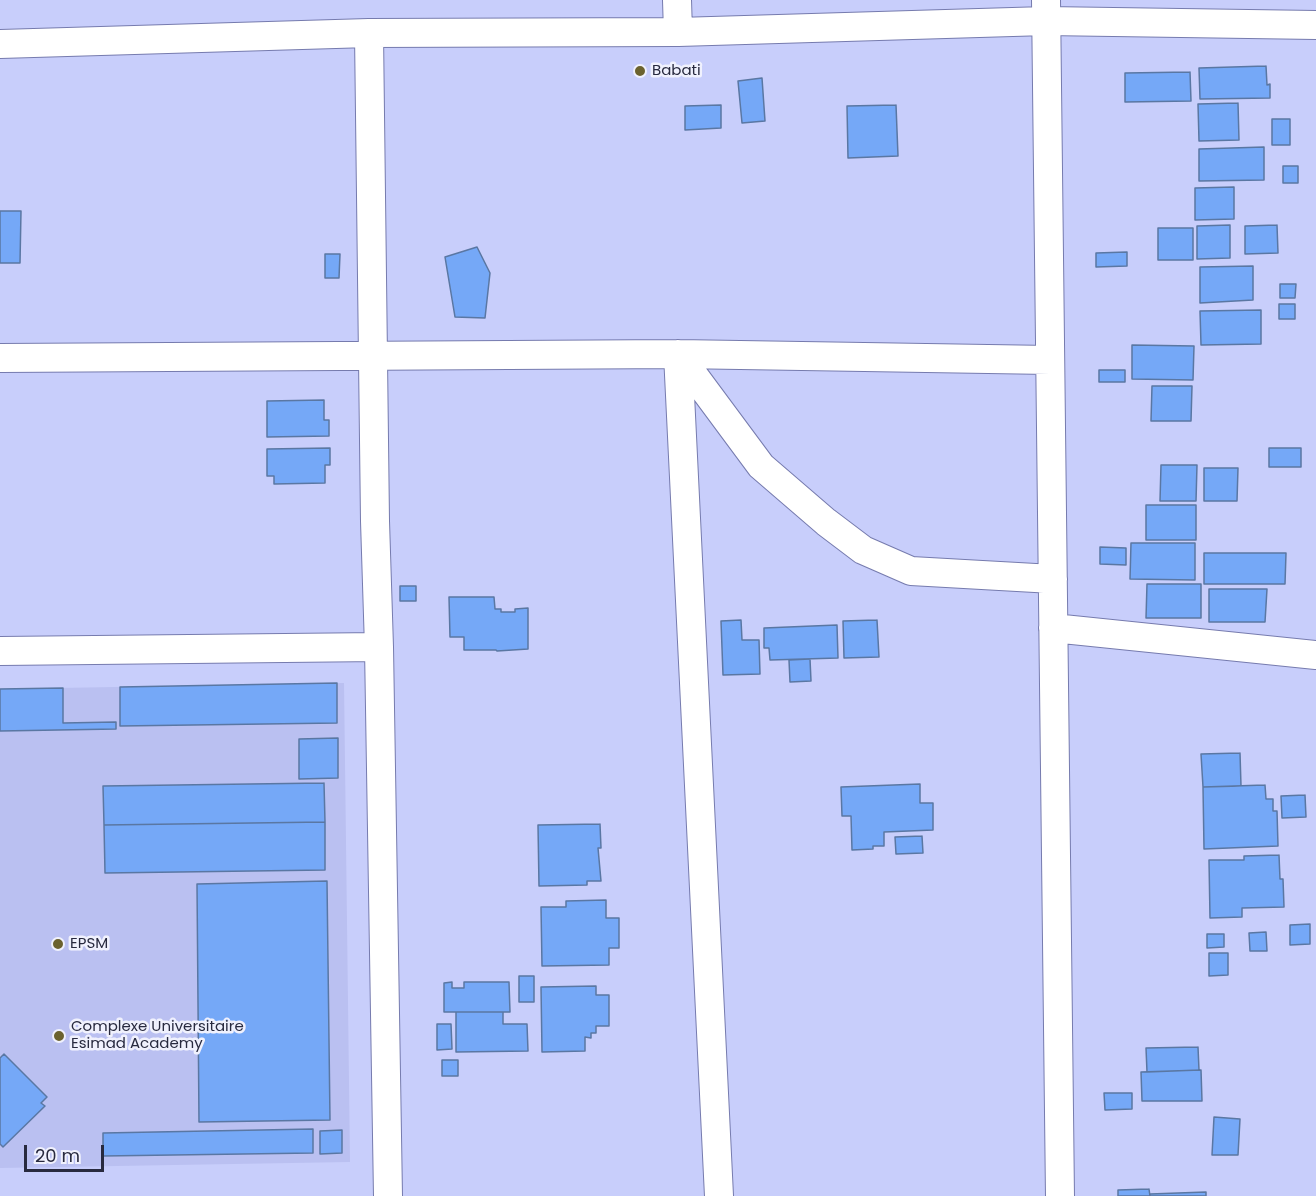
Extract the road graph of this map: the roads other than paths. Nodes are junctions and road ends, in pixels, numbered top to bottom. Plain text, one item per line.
1 (677, 0) edge
2 (1046, 11) edge
3 (1316, 25) edge
4 (678, 32) junction
5 (369, 33) junction
6 (0, 44) edge
7 (678, 354) junction
8 (374, 355) junction
9 (0, 358) edge
10 (1050, 360) junction
11 (1053, 579) junction
12 (1053, 628) junction
13 (379, 647) junction
14 (0, 651) edge
15 (1316, 655) edge
16 (388, 1196) edge
17 (719, 1196) edge
18 (1060, 1196) edge

1 - 4 street
2 - 3 street
2 - 4 street
2 - 10 street
4 - 5 street
5 - 6 street
5 - 8 street
7 - 8 street
7 - 10 street
7 - 11 street
7 - 17 street
8 - 9 street
8 - 13 street
10 - 11 street
11 - 12 street
12 - 15 street
12 - 18 street
13 - 14 street
13 - 16 street

